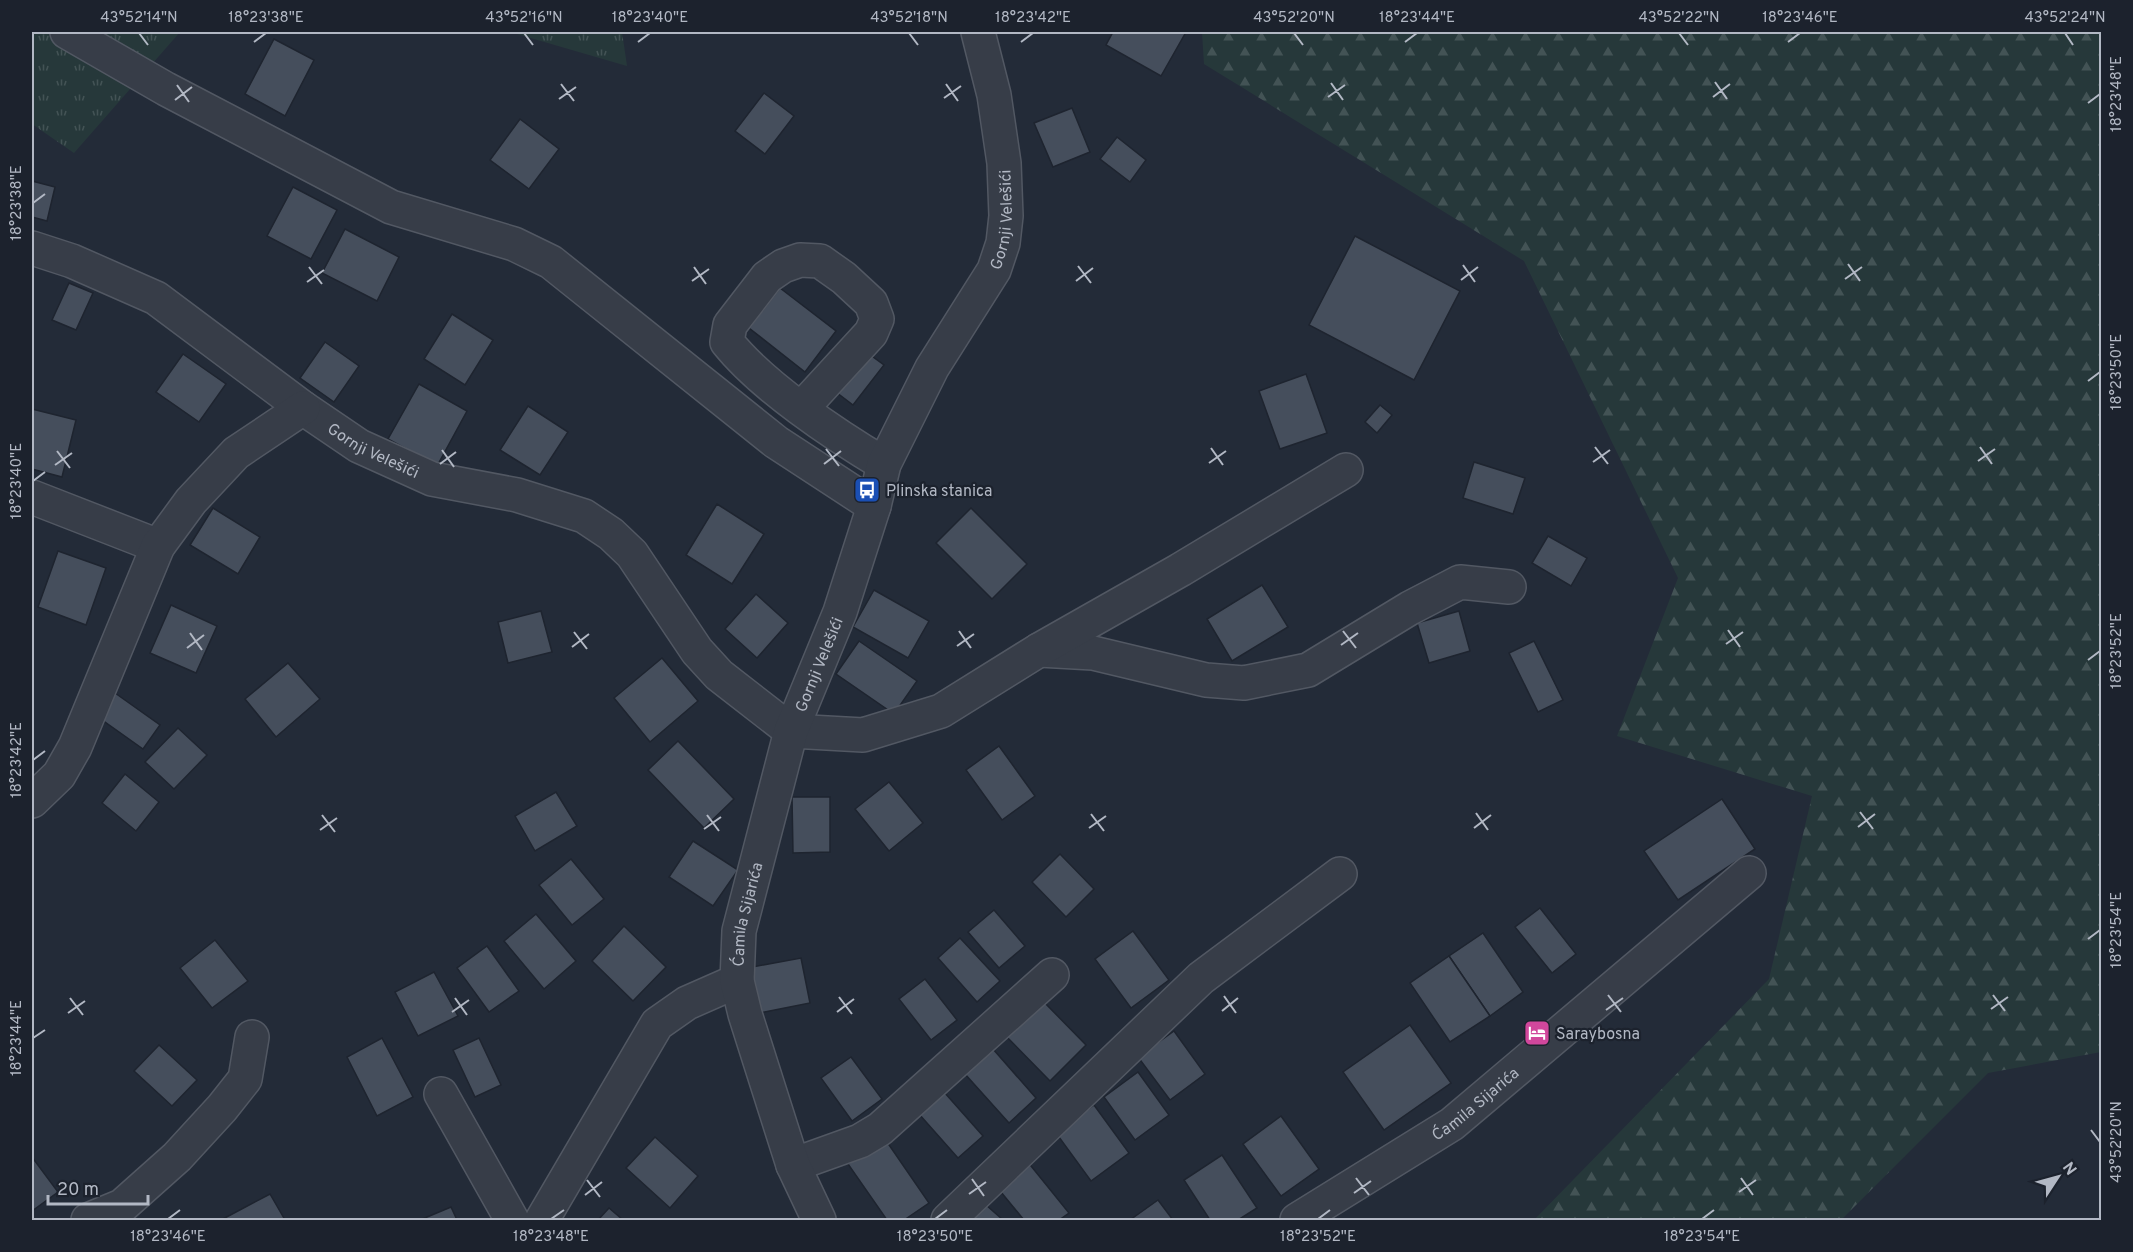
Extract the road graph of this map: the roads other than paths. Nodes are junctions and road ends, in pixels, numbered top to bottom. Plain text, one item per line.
1 (67, 32) edge
2 (978, 32) edge
3 (32, 248) edge
4 (303, 408) junction
5 (802, 408) junction
6 (884, 464) junction
7 (1346, 470) dead end
8 (32, 497) edge
9 (874, 506) junction
10 (158, 546) junction
11 (1509, 587) dead end
12 (1039, 650) junction
13 (791, 731) junction
14 (37, 789) edge
15 (1749, 873) dead end
16 (1340, 874) dead end
17 (1052, 975) dead end
18 (737, 981) junction
19 (252, 1037) dead end
20 (441, 1094) dead end
21 (793, 1165) junction
22 (88, 1221) edge
23 (512, 1221) edge
24 (542, 1221) edge
25 (819, 1221) edge
26 (948, 1221) edge
27 (1297, 1221) edge

1 - 9 street
2 - 6 street, Gornji Velešići
3 - 4 street, Gornji Velešići
4 - 10 street
4 - 13 street, Gornji Velešići
5 - 5 street
5 - 6 street
6 - 9 street, Gornji Velešići
7 - 12 street
8 - 10 street
9 - 13 street, Gornji Velešići
10 - 14 street
11 - 12 street
12 - 13 street
13 - 18 street, Ćamila Sijarića
15 - 27 street, Ćamila Sijarića
16 - 26 street
17 - 21 street
18 - 21 street, Ćamila Sijarića
18 - 24 street
19 - 22 street
20 - 23 street
21 - 25 street, Ćamila Sijarića

